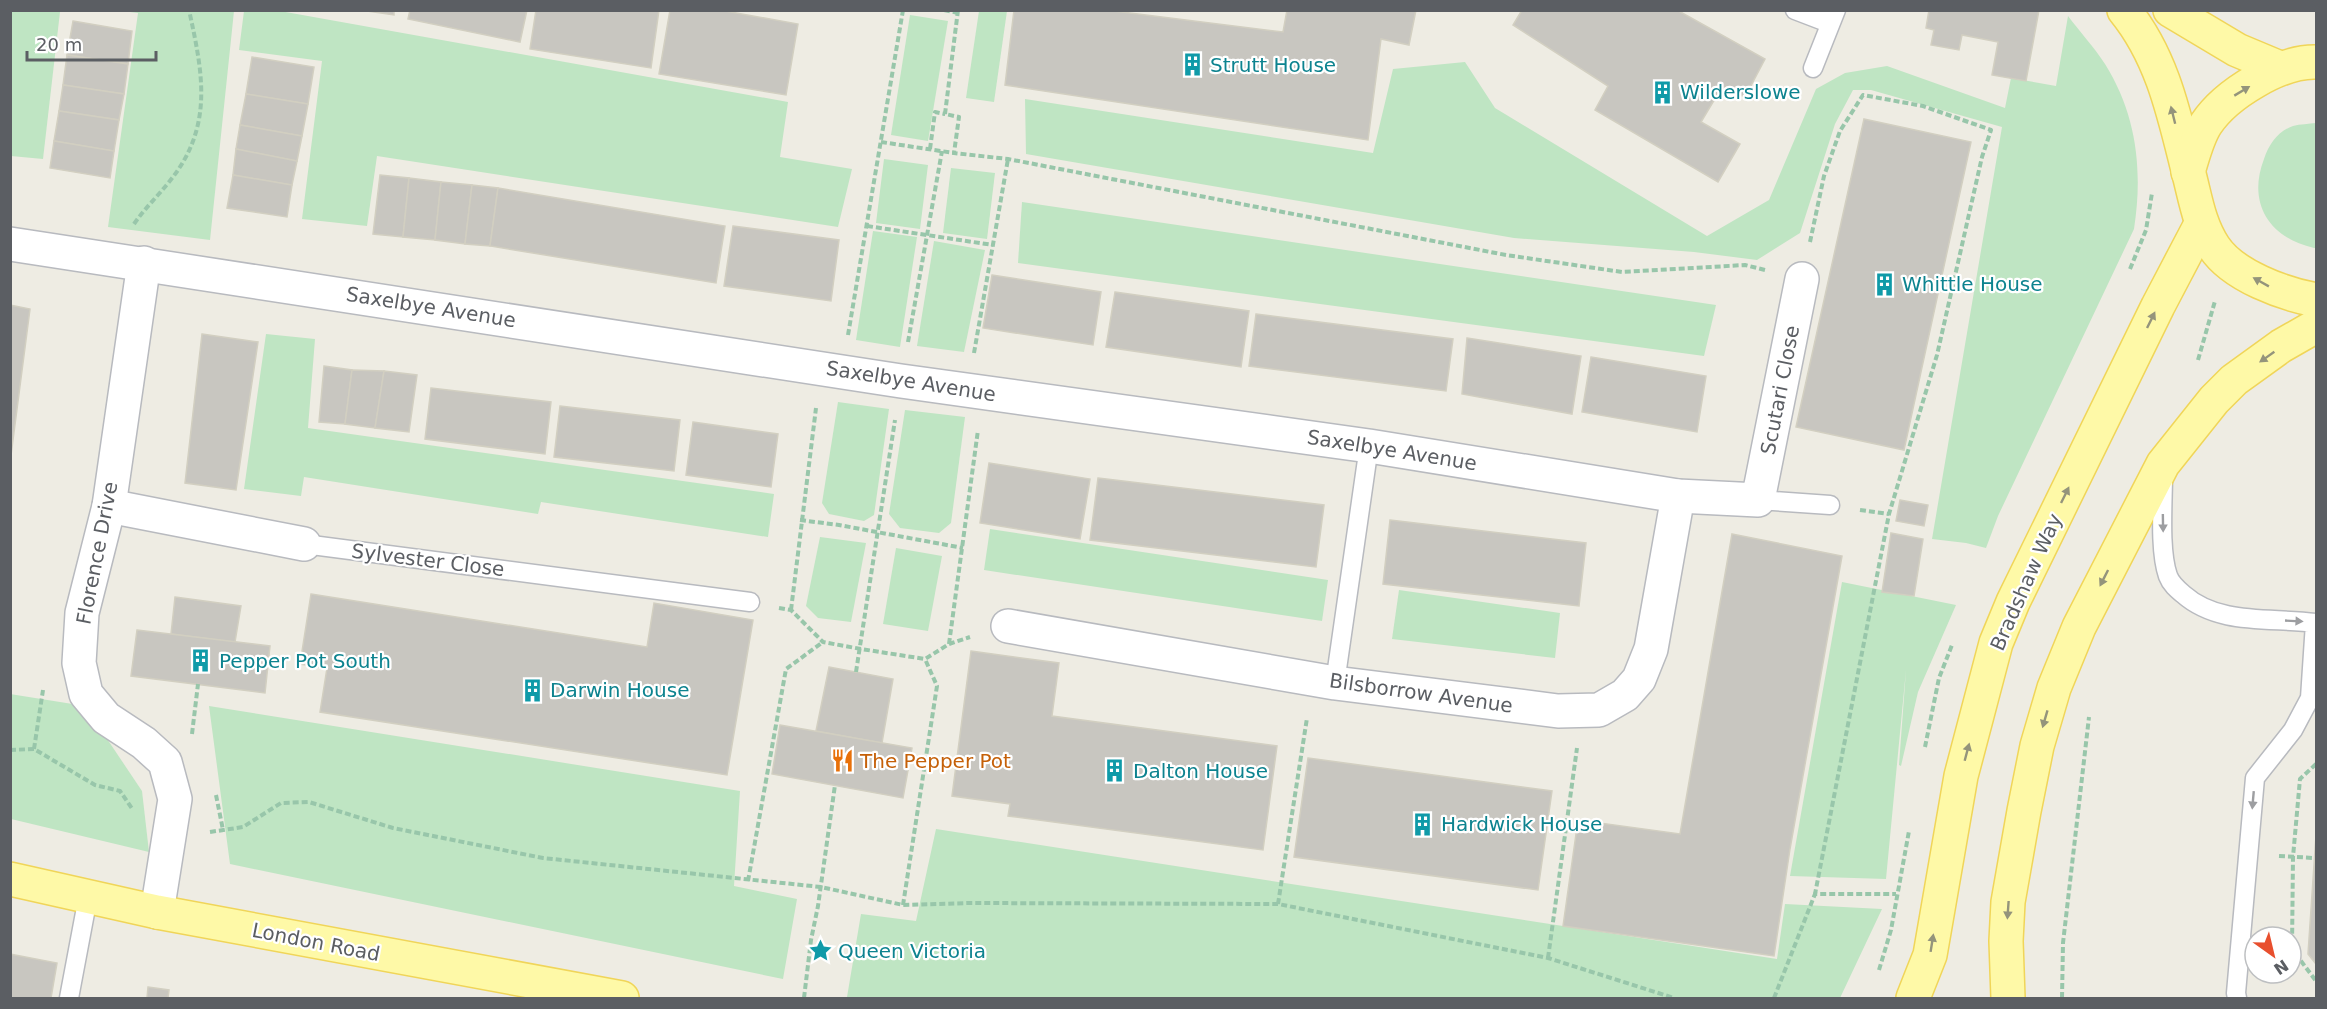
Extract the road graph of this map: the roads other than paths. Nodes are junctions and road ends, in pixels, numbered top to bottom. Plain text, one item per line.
1 (1795, 10) edge
2 (2124, 10) edge
3 (2170, 10) edge
4 (1833, 17) edge
5 (2316, 62) edge
6 (1813, 68) dead end
7 (2280, 68) junction
8 (2188, 172) junction
9 (2201, 224) junction
10 (10, 244) edge
11 (144, 263) junction
12 (1802, 279) road end
13 (2316, 300) edge
14 (2316, 326) edge
15 (1369, 446) junction
16 (2163, 464) junction
17 (1678, 496) junction
18 (1758, 500) junction
19 (1830, 505) dead end
20 (108, 506) junction
21 (304, 544) joint
22 (750, 602) dead end
23 (1008, 626) dead end
24 (1324, 680) junction
25 (10, 879) edge
26 (88, 897) junction
27 (157, 912) junction
28 (509, 989) edge
29 (69, 999) edge
30 (622, 999) edge
31 (1913, 999) edge
32 (2008, 999) edge
33 (2237, 999) edge

1 - 4 lane
8 -> 2 main road
3 - 7 main road
4 - 6 lane
5 - 7 main road
8 -> 7 main road
8 - 9 main road
13 -> 9 main road
31 -> 9 main road, Bradshaw Way
10 - 11 street, Saxelbye Avenue
11 - 15 street, Saxelbye Avenue
11 - 20 street, Florence Drive
12 - 18 street, Scutari Close
14 -> 16 main road
15 - 17 street, Saxelbye Avenue
15 - 24 lane
16 -> 32 main road
16 -> 33 lane
17 - 18 street, Saxelbye Avenue
17 - 24 street, Bilsborrow Avenue
18 - 19 lane
20 - 21 street, Sylvester Close
20 - 27 street, Florence Drive
21 - 22 lane, Sylvester Close
23 - 24 street, Bilsborrow Avenue
25 - 26 main road, London Road
26 - 27 main road, London Road
26 - 29 lane
27 - 28 main road, London Road
28 - 30 main road, London Road

